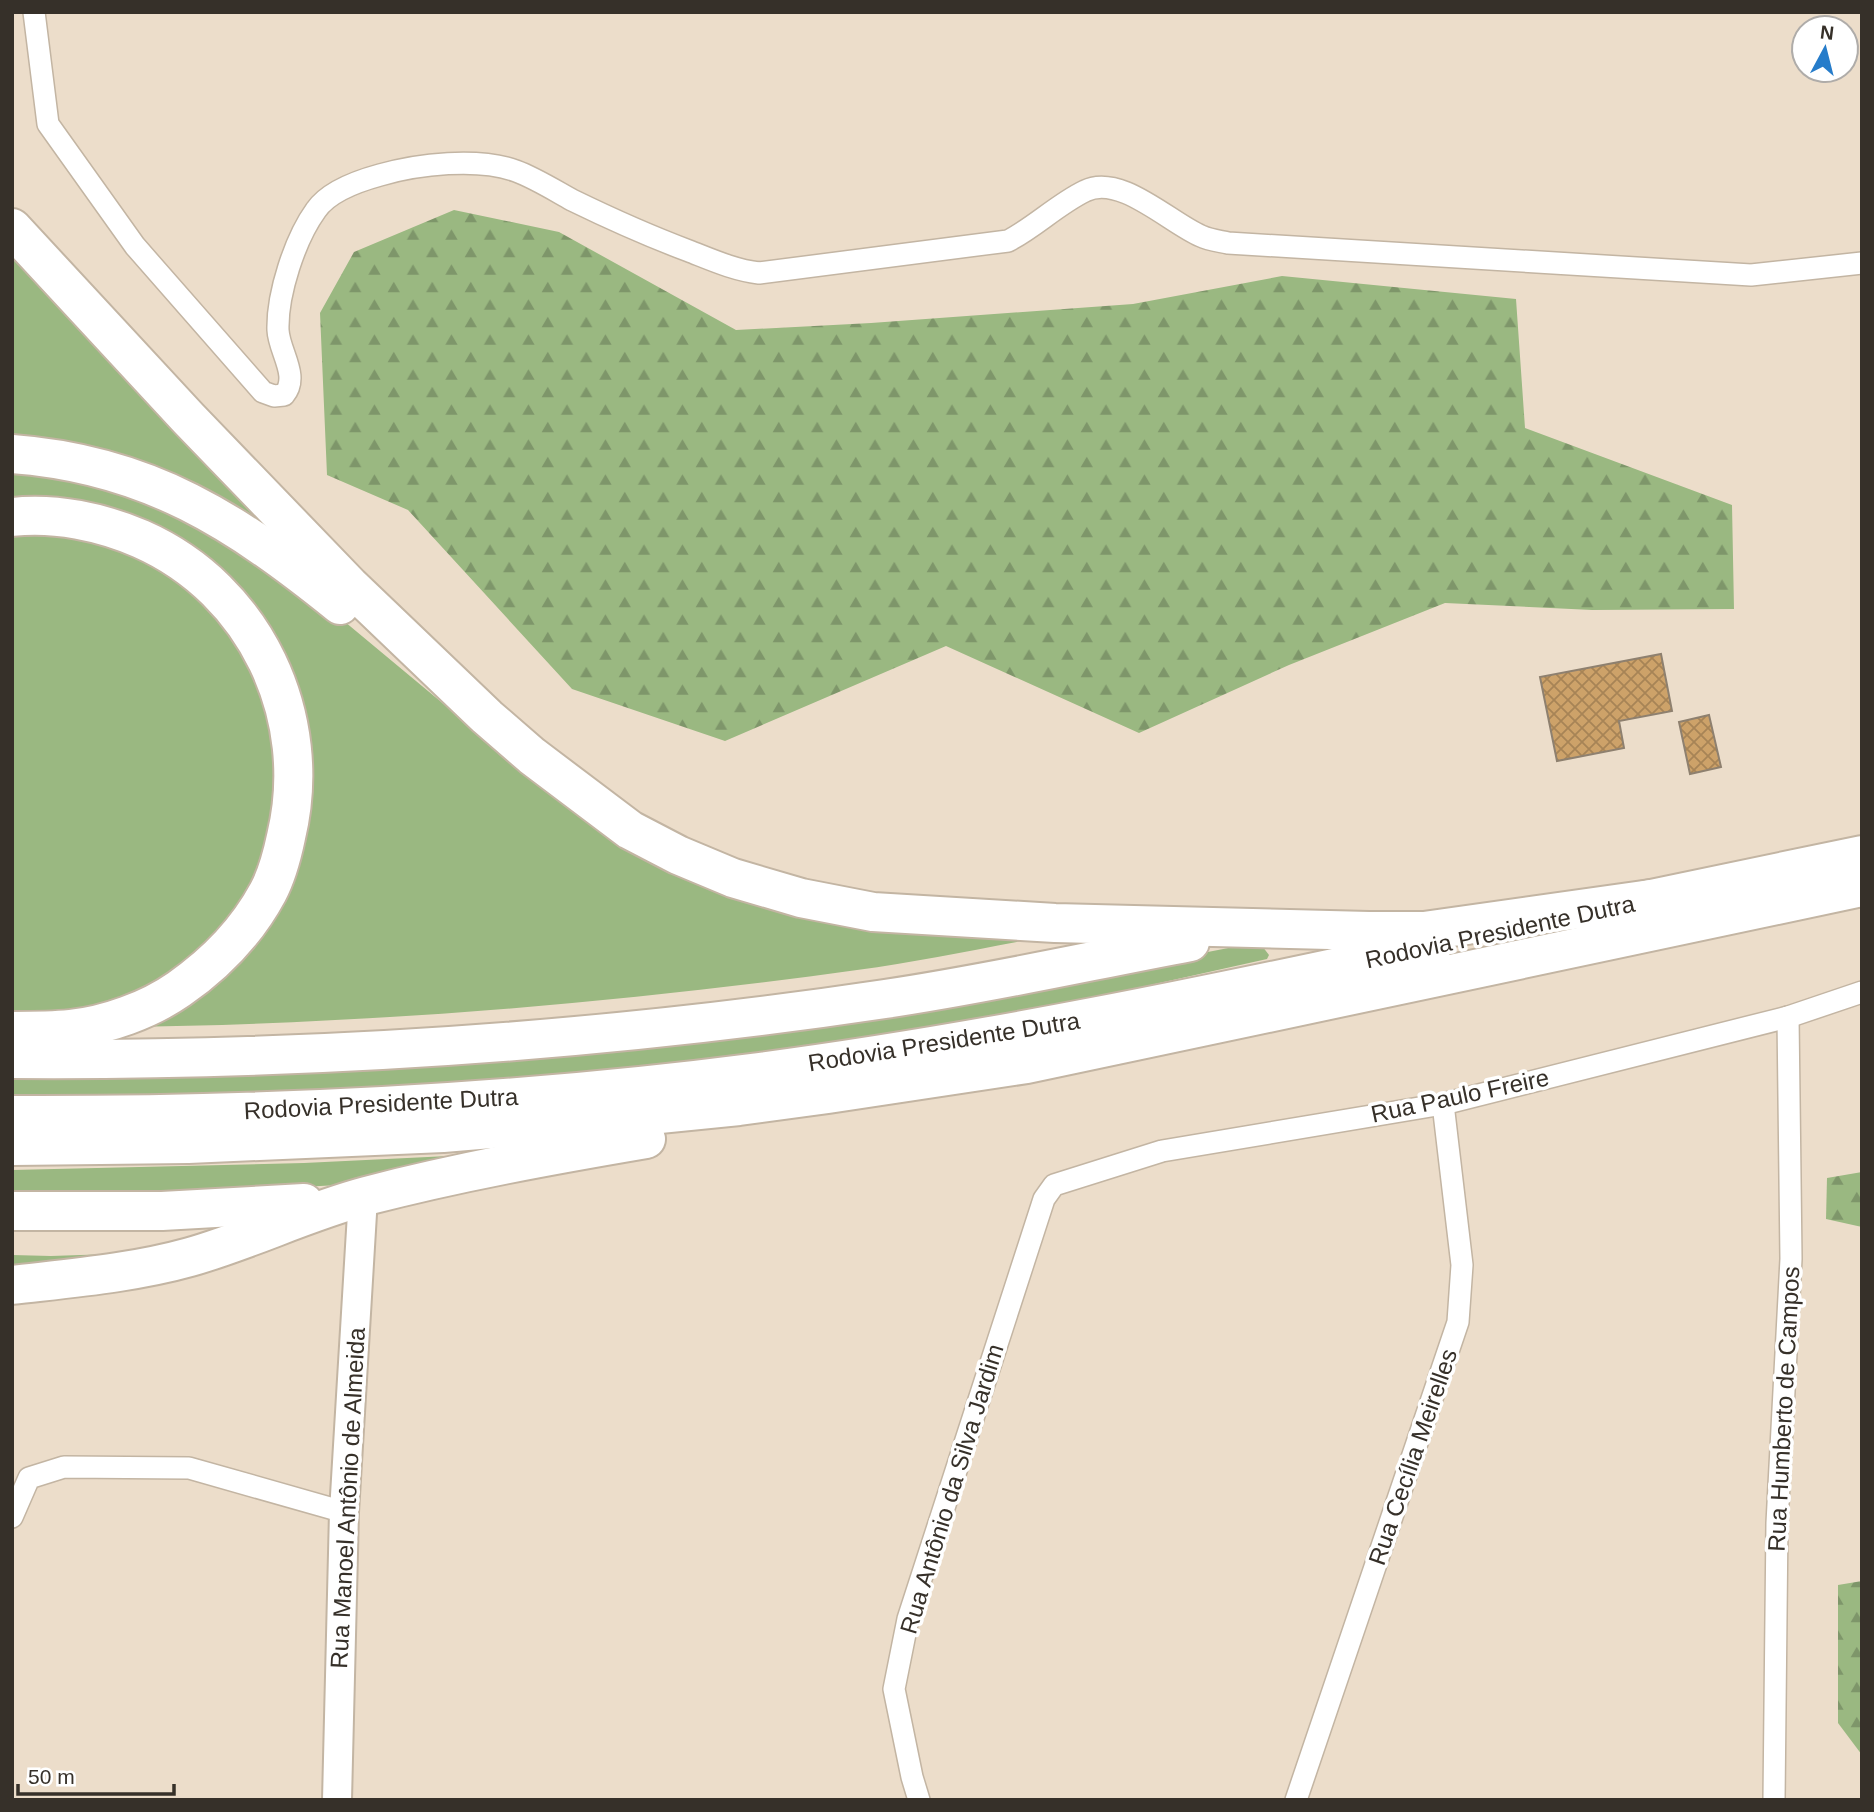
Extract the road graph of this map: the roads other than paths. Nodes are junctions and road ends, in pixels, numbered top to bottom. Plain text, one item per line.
1 (34, 12) edge
2 (12, 228) edge
3 (1862, 263) edge
4 (12, 454) edge
5 (12, 517) edge
6 (487, 717) junction
7 (1856, 863) edge
8 (1651, 899) junction
9 (1264, 928) junction
10 (1862, 992) edge
11 (1788, 1017) junction
12 (12, 1031) edge
13 (12, 1059) edge
14 (1027, 1064) junction
15 (1443, 1104) junction
16 (12, 1115) edge
17 (12, 1146) edge
18 (1054, 1185) joint
19 (363, 1197) junction
20 (12, 1210) edge
21 (12, 1285) edge
22 (344, 1512) junction
23 (12, 1517) edge
24 (337, 1800) edge
25 (919, 1800) edge
26 (1296, 1800) edge
27 (1774, 1800) edge

1 - 3 street
2 - 6 highway
4 - 6 highway
5 - 12 highway
6 - 9 highway
7 - 8 highway, Rodovia Presidente Dutra
7 - 14 highway, Rodovia Presidente Dutra
8 - 9 highway
8 - 16 highway, Rodovia Presidente Dutra
9 - 13 highway
10 - 11 street, Rua Paulo Freire
11 - 15 street, Rua Paulo Freire
11 - 27 street, Rua Humberto de Campos
14 - 17 highway, Rodovia Presidente Dutra
14 - 19 highway
15 - 18 street, Rua Paulo Freire
15 - 26 street, Rua Cecília Meirelles
18 - 25 street, Rua Antônio da Silva Jardim
19 - 20 highway
19 - 21 highway
19 - 22 street, Rua Manoel Antônio de Almeida
22 - 23 street
22 - 24 street, Rua Manoel Antônio de Almeida

